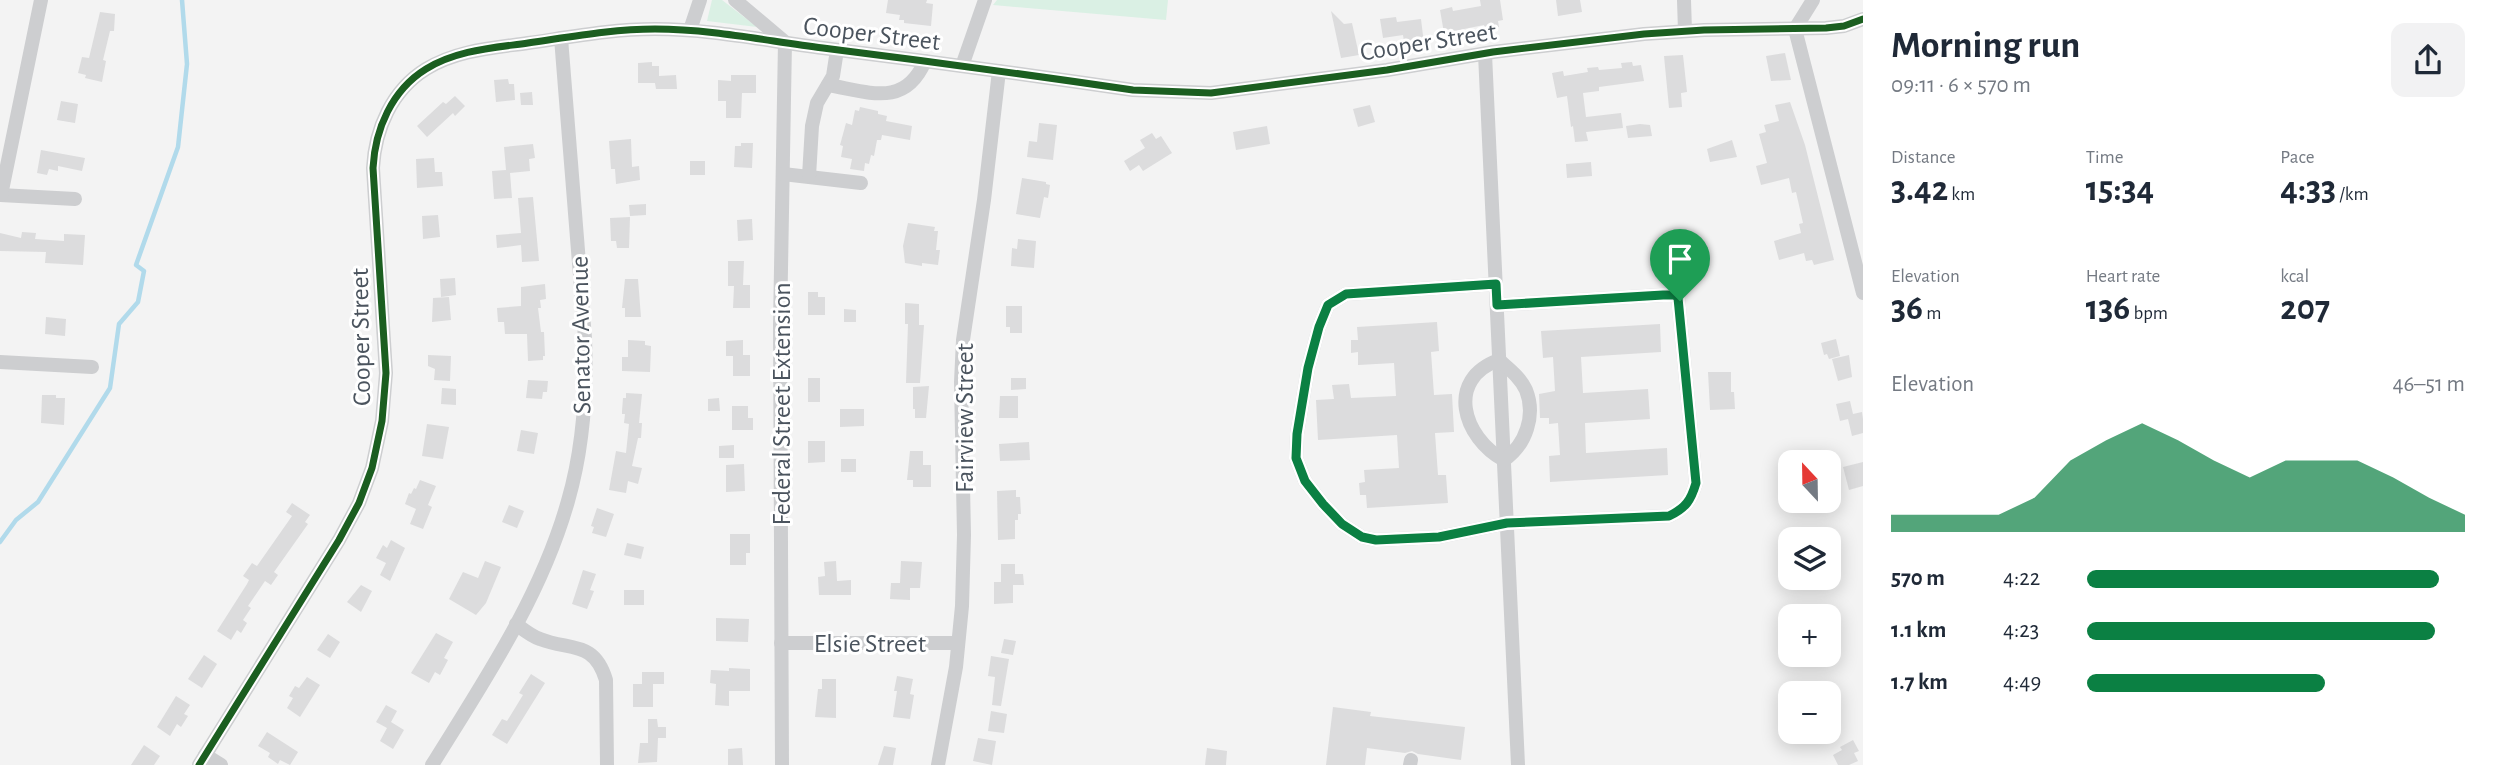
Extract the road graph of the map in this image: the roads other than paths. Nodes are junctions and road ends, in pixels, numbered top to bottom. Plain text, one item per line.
1 (41, 0) edge
2 (700, 0) edge
3 (735, 0) edge
4 (985, 0) edge
5 (1684, 0) edge
6 (1813, 0) edge
7 (1863, 19) edge
8 (1795, 29) junction
9 (690, 30) junction
10 (1685, 31) junction
11 (561, 38) junction
12 (785, 43) junction
13 (837, 50) junction
14 (1485, 54) junction
15 (925, 61) junction
16 (962, 66) junction
17 (999, 71) junction
18 (828, 85) junction
19 (783, 174) junction
20 (809, 176) junction
21 (861, 183) dead end
22 (0, 195) edge
23 (75, 199) dead end
24 (1496, 284) junction
25 (1863, 293) edge
26 (1497, 305) junction
27 (1499, 360) junction
28 (0, 362) edge
29 (92, 367) dead end
30 (1504, 460) junction
31 (1507, 523) junction
32 (516, 624) junction
33 (781, 643) junction
34 (958, 643) junction
35 (202, 760) edge
36 (220, 765) edge
37 (432, 765) edge
38 (607, 765) edge
39 (782, 765) edge
40 (938, 765) edge
41 (1518, 765) edge

1 - 22 street
2 - 9 street
3 - 12 street
4 - 16 street
5 - 10 street
6 - 8 street
7 - 8 street, Cooper Street
8 - 10 street, Cooper Street
8 - 25 street
9 - 11 street, Cooper Street
9 - 12 street, Cooper Street
10 - 14 street, Cooper Street
11 - 32 street, Senator Avenue
11 - 35 street, Cooper Street
12 - 13 street, Cooper Street
12 - 19 street, Federal Street Extension
13 - 15 street, Cooper Street
13 - 18 street
14 - 17 street, Cooper Street
14 - 24 street
15 - 16 street, Cooper Street
15 - 18 street
16 - 17 street, Cooper Street
17 - 34 street, Fairview Street
18 - 20 street
19 - 20 street
19 - 33 street, Federal Street Extension
20 - 21 street
22 - 23 street
24 - 26 street
24 - 31 street
26 - 27 street
26 - 31 street
27 - 30 street
27 - 30 street
27 - 30 street
28 - 29 street
30 - 31 street
31 - 41 street
32 - 37 street, Senator Avenue
32 - 38 street
33 - 34 street, Elsie Street
33 - 39 street, Federal Street Extension
34 - 40 street, Fairview Street
35 - 36 street

